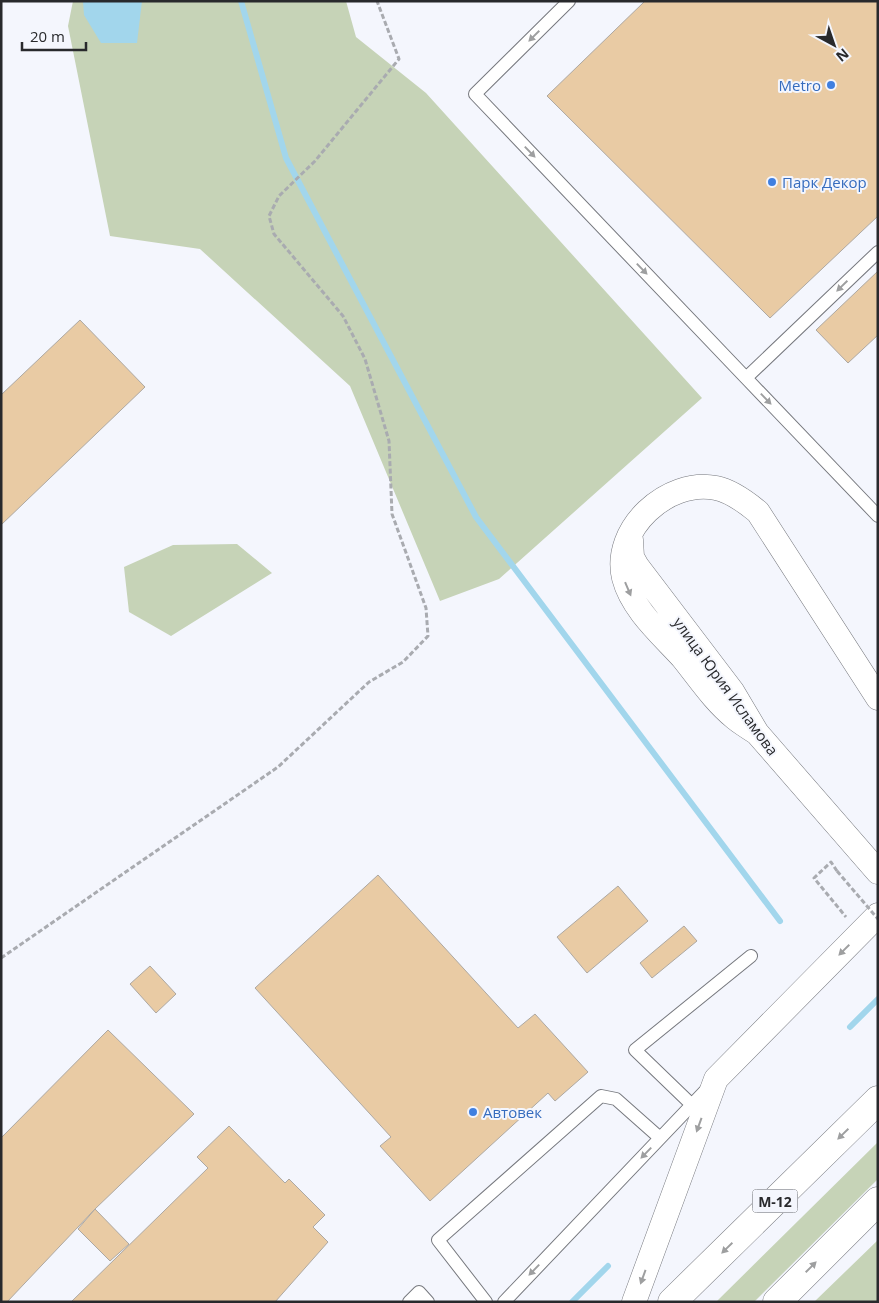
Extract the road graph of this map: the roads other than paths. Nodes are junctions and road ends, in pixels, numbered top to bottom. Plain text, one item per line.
1 (569, 1) edge
2 (878, 252) edge
3 (746, 378) junction
4 (878, 516) edge
5 (635, 527) junction
6 (878, 698) edge
7 (757, 733) junction
8 (878, 872) edge
9 (878, 915) edge
10 (750, 956) dead end
11 (716, 1079) junction
12 (878, 1100) edge
13 (692, 1104) junction
14 (660, 1138) junction
15 (878, 1201) edge
16 (409, 1302) edge
17 (428, 1302) edge
18 (486, 1302) edge
19 (504, 1302) edge
20 (634, 1302) edge
21 (672, 1302) edge
22 (776, 1302) edge

1 -> 3 lane
2 -> 3 lane
3 -> 4 lane
5 - 6 street
5 - 7 street, улица Юрия Исламова
5 -> 7 street
7 - 8 street, улица Юрия Исламова
9 -> 11 street
10 - 13 lane
11 - 13 lane
11 -> 20 street
12 -> 21 main road, М-12
13 - 14 lane
14 - 18 lane
14 -> 19 lane
22 -> 15 main road
16 - 17 lane

